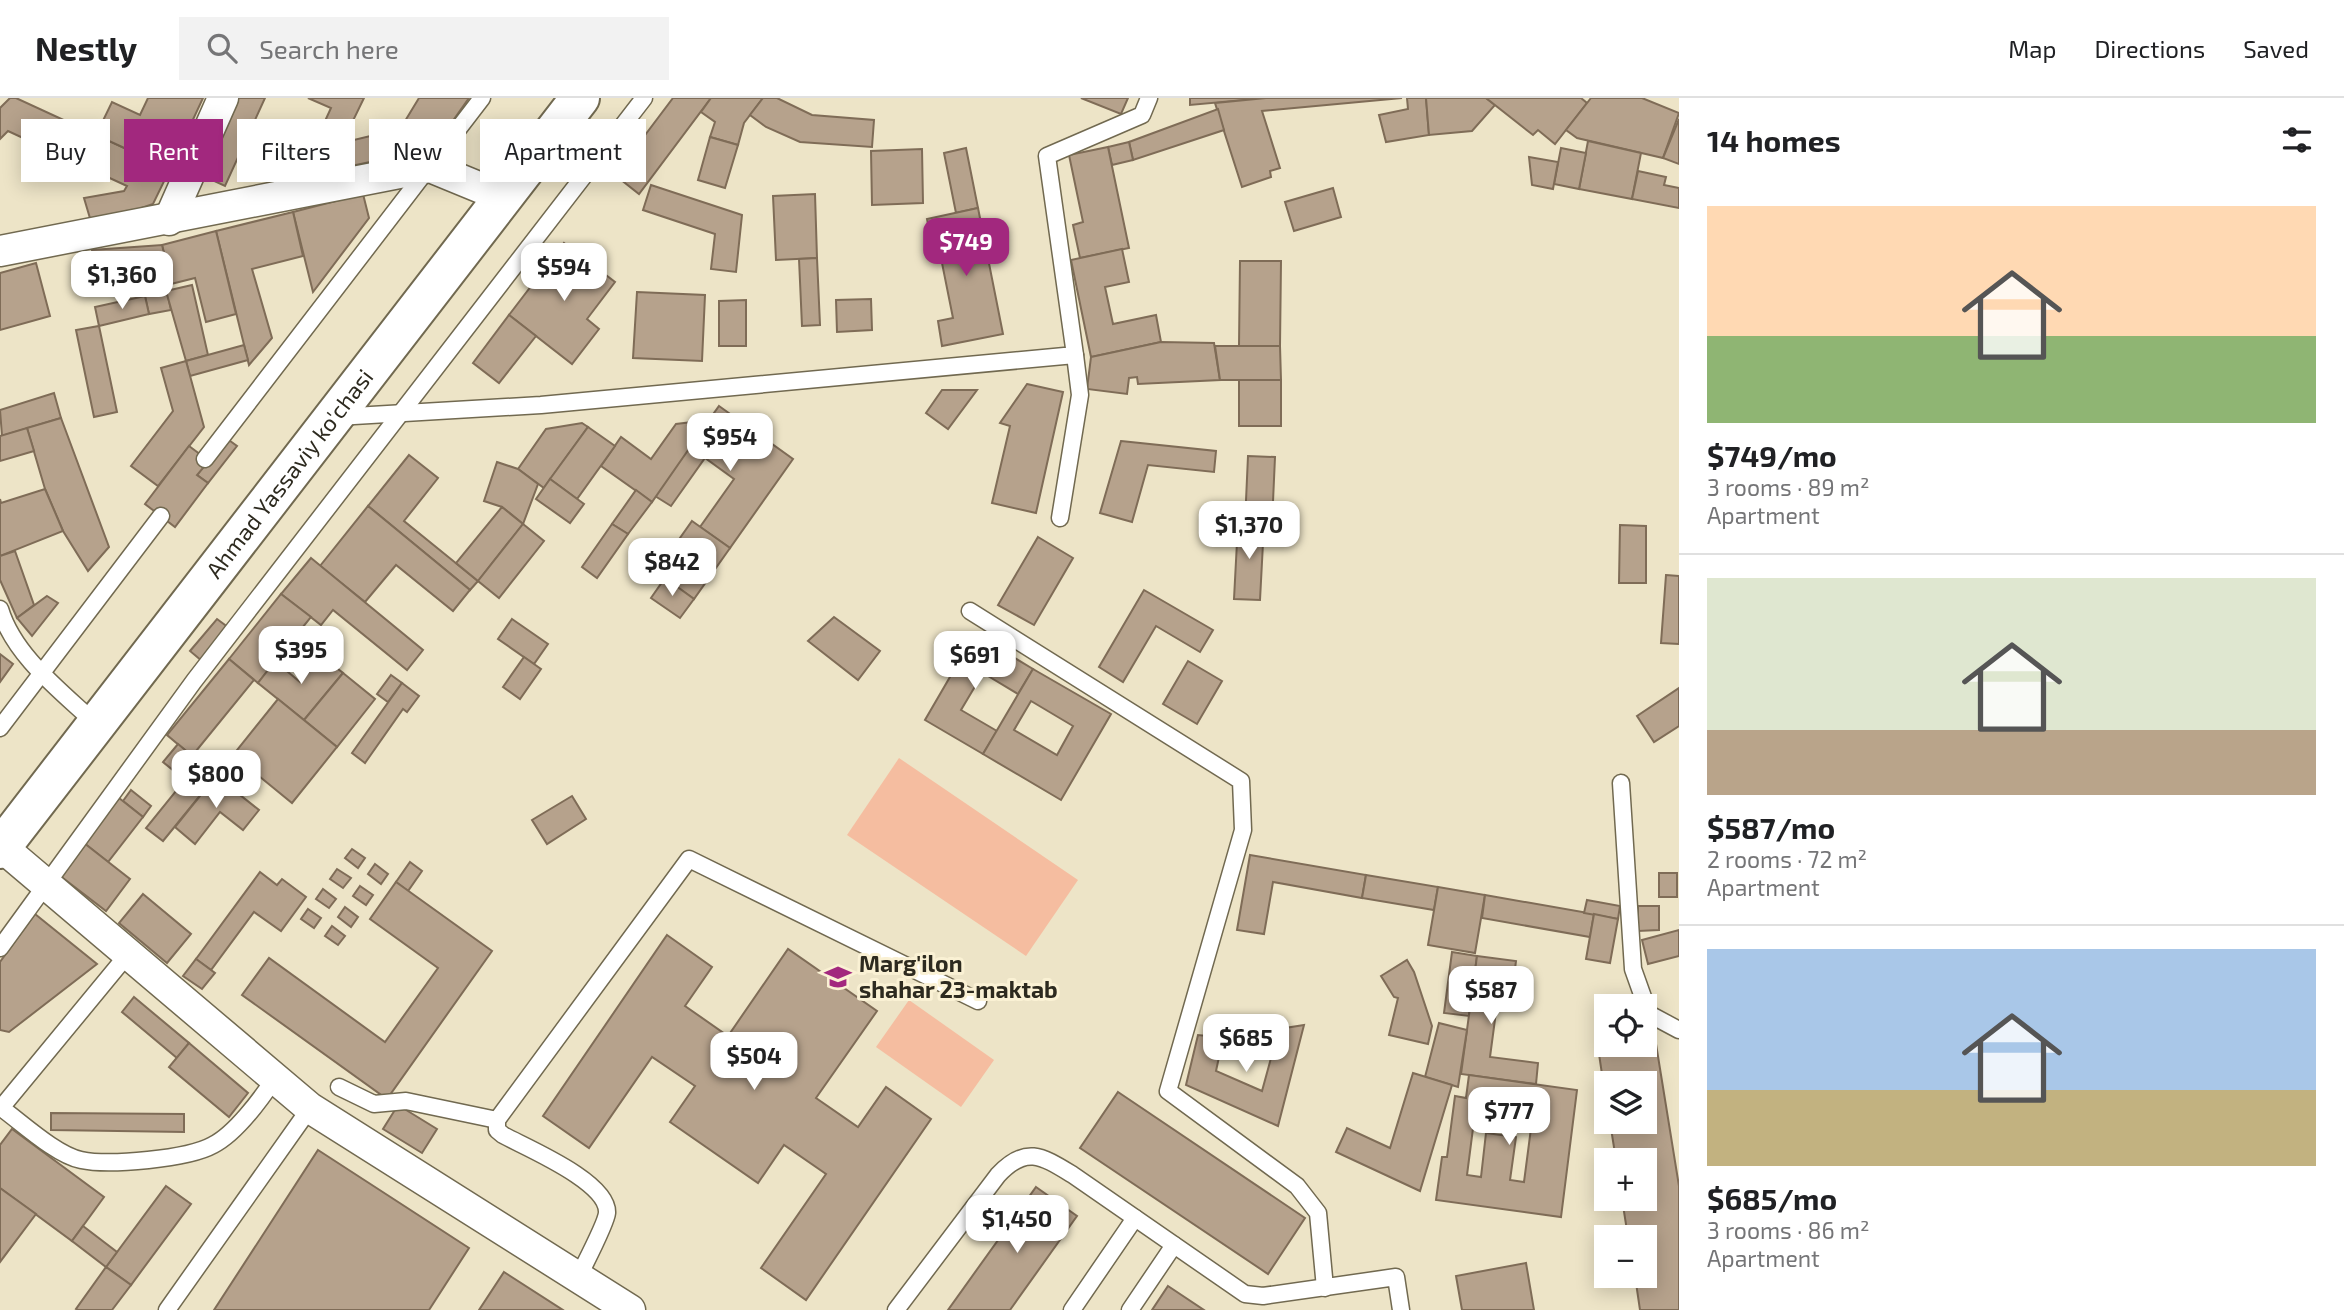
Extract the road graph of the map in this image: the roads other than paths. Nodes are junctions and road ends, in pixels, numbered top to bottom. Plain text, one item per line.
1 (223, 98) edge
2 (482, 98) edge
3 (580, 98) edge
4 (644, 98) edge
5 (1149, 98) edge
6 (466, 119) edge
7 (369, 179) edge
8 (417, 182) edge
9 (466, 182) edge
10 (503, 197) junction
11 (169, 219) junction
12 (0, 251) edge
13 (1075, 355) junction
14 (403, 413) junction
15 (331, 418) junction
16 (205, 459) dead end
17 (161, 516) dead end
18 (1060, 518) dead end
19 (0, 609) edge
20 (970, 611) dead end
21 (41, 672) junction
22 (96, 724) junction
23 (0, 728) edge
24 (1621, 783) dead end
25 (1, 848) edge
26 (46, 884) junction
27 (0, 948) edge
28 (128, 954) junction
29 (978, 1001) dead end
30 (1679, 1030) edge
31 (275, 1078) junction
32 (339, 1087) dead end
33 (1, 1107) edge
34 (310, 1108) junction
35 (497, 1120) junction
36 (1135, 1218) junction
37 (1174, 1245) junction
38 (578, 1278) junction
39 (1325, 1288) junction
40 (1246, 1302) edge
41 (167, 1310) edge
42 (630, 1310) edge
43 (897, 1310) edge
44 (1072, 1310) edge
45 (1130, 1310) edge
46 (1401, 1310) edge

1 - 11 street
2 - 6 lane
3 - 10 main road, Ahmad Yassaviy ko'chasi
4 - 14 lane
5 - 13 lane
7 - 11 street
8 - 16 lane
9 - 10 street
10 - 15 main road, Ahmad Yassaviy ko'chasi
11 - 12 street
13 - 14 lane
13 - 18 lane
14 - 15 lane
14 - 26 lane
15 - 22 main road, Ahmad Yassaviy ko'chasi
17 - 21 lane
19 - 21 lane
20 - 39 lane
21 - 22 lane
21 - 23 lane
22 - 25 main road, Ahmad Yassaviy ko'chasi
24 - 30 lane
25 - 26 street
26 - 27 lane
26 - 28 street
28 - 31 street
28 - 33 lane
29 - 35 lane
31 - 33 lane
31 - 34 street
32 - 35 lane
34 - 38 street
34 - 41 lane
35 - 38 lane
36 - 37 lane
36 - 43 lane
36 - 44 lane
37 - 40 lane
37 - 45 lane
38 - 42 street
39 - 40 lane
39 - 46 lane

